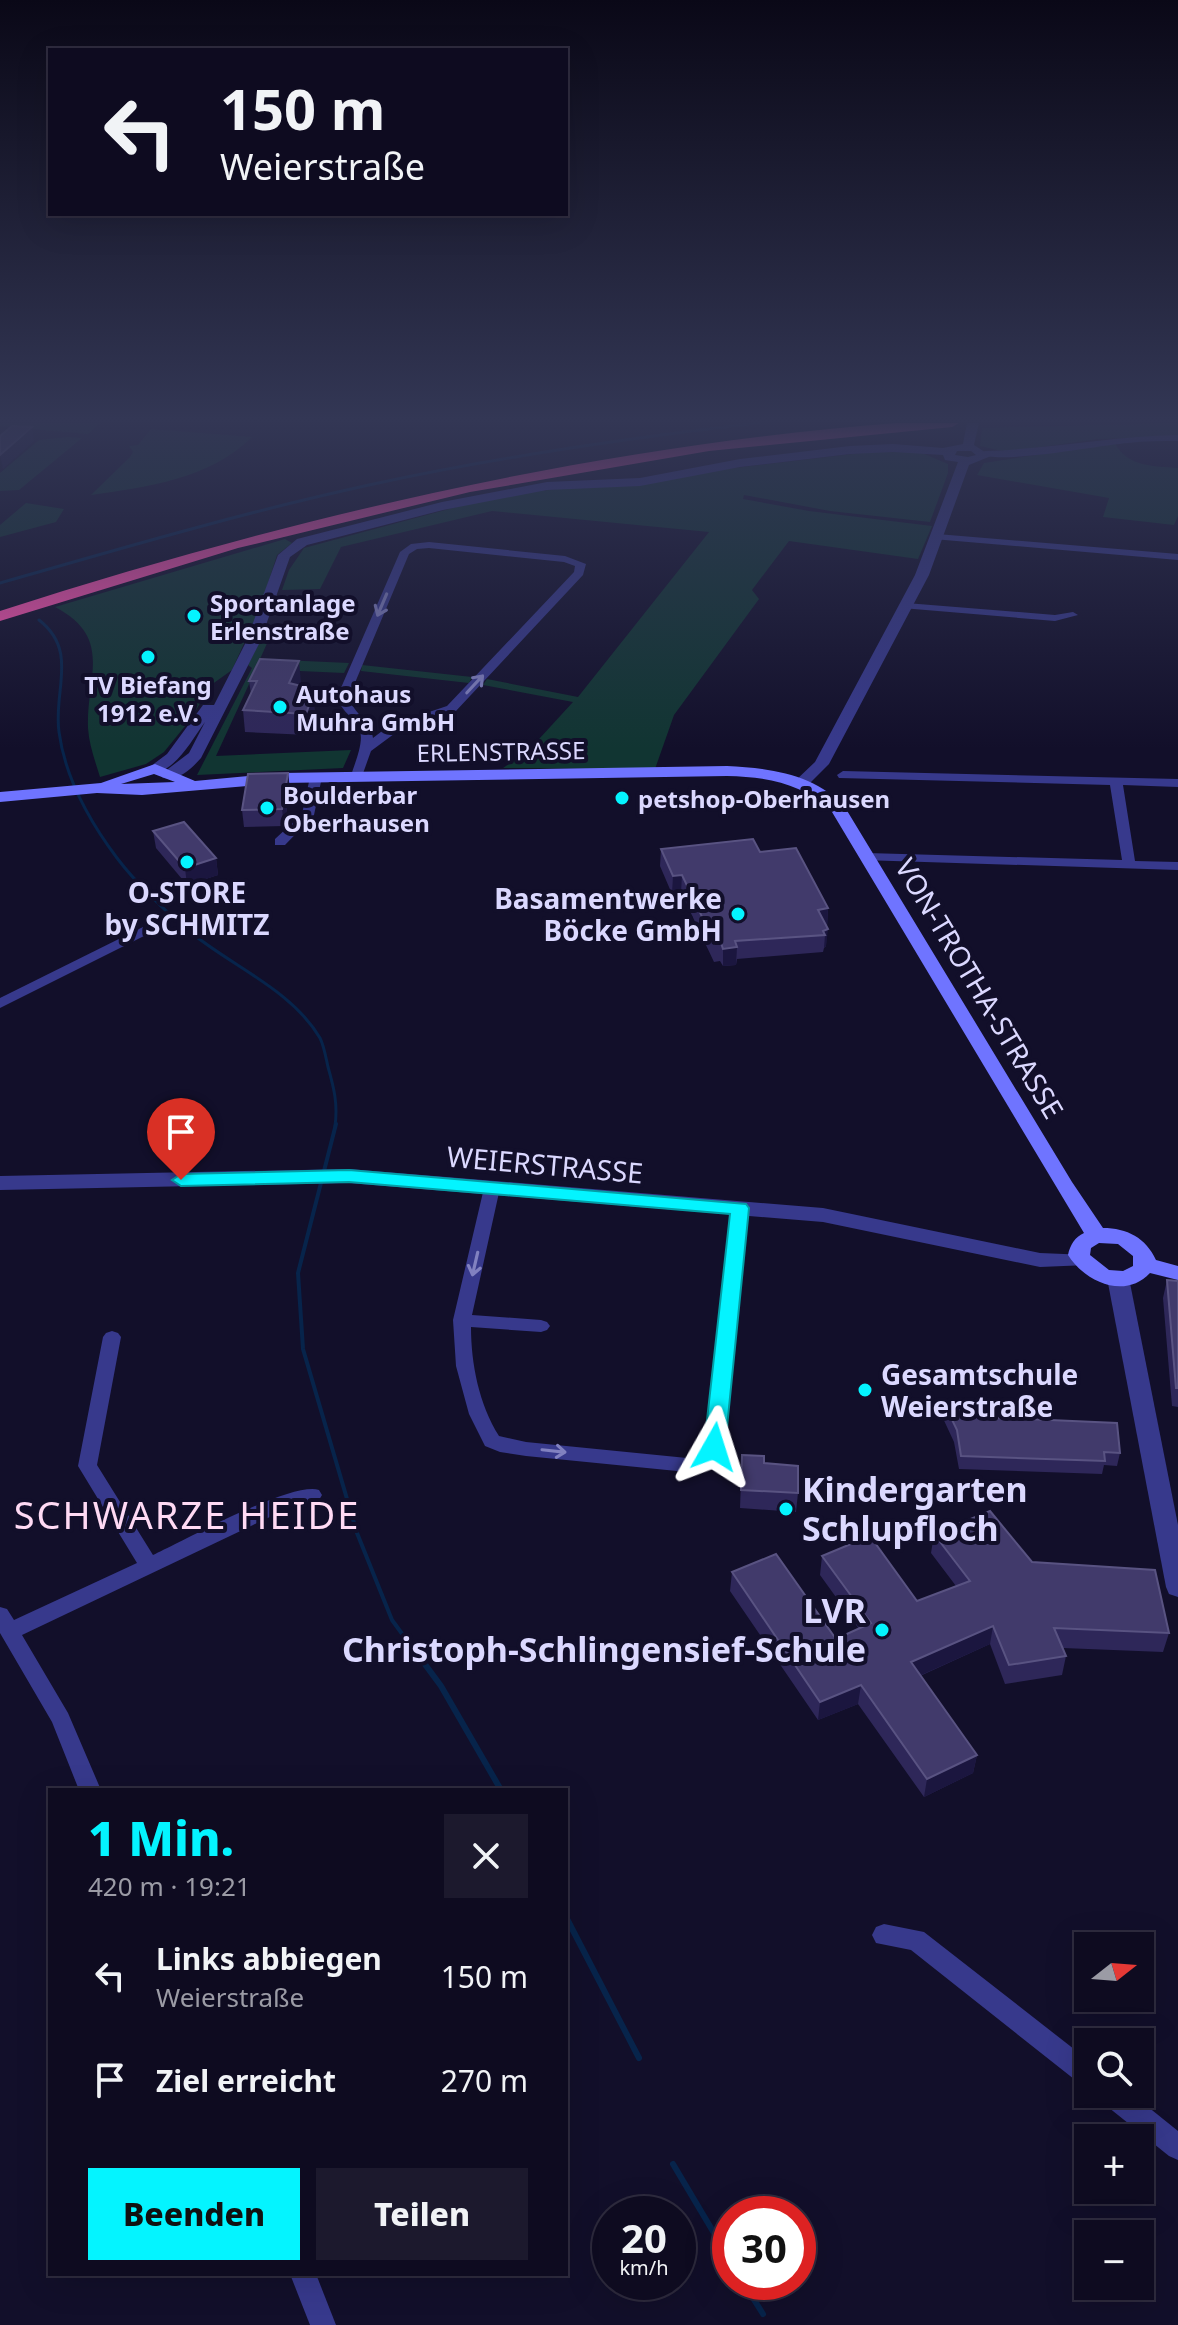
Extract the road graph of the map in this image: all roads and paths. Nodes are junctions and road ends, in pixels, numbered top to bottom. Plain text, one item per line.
1 (249, 532) edge
2 (283, 532) edge
3 (338, 532) edge
4 (939, 532) edge
5 (937, 537) junction
6 (1178, 557) edge
7 (906, 606) junction
8 (3, 611) edge
9 (1073, 615) dead end
10 (356, 716) junction
11 (413, 722) junction
12 (363, 751) junction
13 (161, 772) junction
14 (843, 775) dead end
15 (357, 776) junction
16 (316, 777) junction
17 (1116, 781) junction
18 (802, 782) junction
19 (1178, 783) edge
20 (200, 784) junction
21 (95, 788) junction
22 (0, 797) edge
23 (280, 842) dead end
24 (867, 857) junction
25 (1129, 864) junction
26 (1178, 866) edge
27 (143, 931) dead end
28 (0, 1004) edge
29 (0, 1183) edge
30 (492, 1188) junction
31 (740, 1208) junction
32 (1097, 1236) junction
33 (1081, 1260) junction
34 (1145, 1264) junction
35 (1178, 1273) edge
36 (1118, 1278) junction
37 (462, 1320) junction
38 (541, 1326) dead end
39 (112, 1337) dead end
40 (312, 1495) dead end
41 (149, 1565) junction
42 (1178, 1587) edge
43 (5, 1623) edge
44 (89, 1788) edge
45 (884, 1935) dead end
46 (1074, 2064) edge
47 (1129, 2108) edge
48 (1178, 2147) edge
49 (304, 2276) edge
50 (323, 2325) edge

1 - 8 highway
2 - 8 highway
3 - 13 street
4 - 5 street
5 - 6 street
5 - 7 street
7 - 9 street
7 - 18 street
10 - 11 street
11 -> 10 street
10 - 12 street
11 - 12 street
12 - 15 street
13 - 20 main road, ERLENSTRASSE
13 - 21 main road, ERLENSTRASSE
14 - 17 street
15 - 16 main road, ERLENSTRASSE
15 - 18 main road, ERLENSTRASSE
16 - 20 main road, ERLENSTRASSE
16 - 23 street
17 - 19 street
17 - 25 street
18 - 24 main road, VON-TROTHA-STRASSE
20 - 21 main road, ERLENSTRASSE
21 - 22 main road, ERLENSTRASSE
24 - 25 street
24 - 32 main road, VON-TROTHA-STRASSE
25 - 26 street
27 - 28 street
29 - 30 street, WEIERSTRASSE
30 - 31 street, WEIERSTRASSE
30 -> 37 street
31 - 33 street, WEIERSTRASSE
37 -> 31 street
32 - 33 main road
32 - 34 main road
33 - 36 main road
34 - 35 main road
34 - 36 main road
36 - 42 street
37 - 38 street
39 - 41 street
40 - 41 street
41 - 43 street
43 - 44 street
45 - 46 street
47 - 48 street
49 - 50 street

